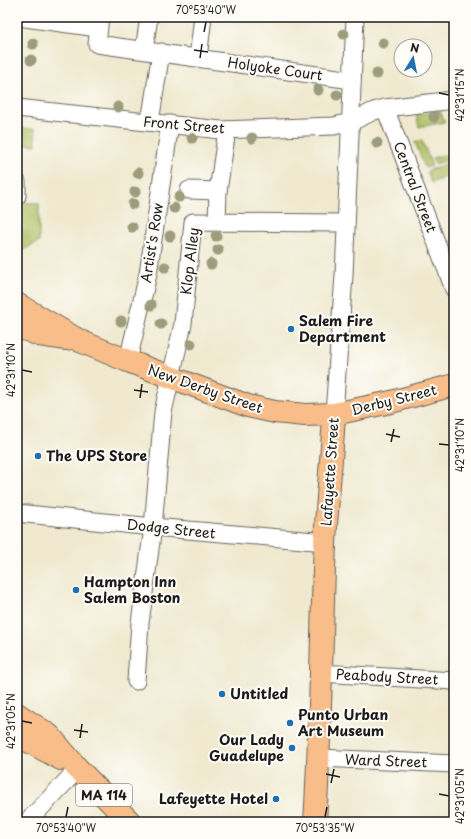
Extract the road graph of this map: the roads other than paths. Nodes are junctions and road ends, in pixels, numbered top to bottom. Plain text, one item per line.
1 (148, 17) edge
2 (204, 17) edge
3 (355, 17) edge
4 (25, 18) edge
5 (99, 22) edge
6 (144, 50) junction
7 (161, 52) junction
8 (198, 58) junction
9 (352, 80) junction
10 (454, 100) edge
11 (17, 108) edge
12 (385, 108) junction
13 (150, 122) junction
14 (351, 122) junction
15 (170, 124) junction
16 (227, 130) junction
17 (17, 182) edge
18 (189, 190) dead end
19 (218, 191) junction
20 (17, 196) edge
21 (217, 222) junction
22 (346, 223) junction
23 (454, 289) edge
24 (17, 304) edge
25 (17, 326) edge
26 (80, 341) junction
27 (128, 362) junction
28 (170, 378) junction
29 (454, 385) edge
30 (334, 414) junction
31 (17, 513) edge
32 (153, 527) junction
33 (326, 542) junction
34 (320, 673) junction
35 (136, 681) dead end
36 (454, 681) edge
37 (17, 714) edge
38 (17, 735) edge
39 (319, 758) junction
40 (454, 764) edge
41 (78, 769) junction
42 (27, 822) edge
43 (130, 822) edge
44 (315, 822) edge

1 - 6 street
2 - 8 street
3 - 9 street
4 - 5 street
5 - 6 street, Holyoke Court
6 - 7 street, Holyoke Court
7 - 8 street, Holyoke Court
7 - 13 street
8 - 9 street, Holyoke Court
9 - 14 street
10 - 12 street, Front Street
11 - 13 street, Front Street
12 - 14 street, Front Street
12 - 23 street, Central Street
13 - 15 street, Front Street
14 - 16 street, Front Street
14 - 22 street, Lafayette Street
15 - 16 street, Front Street
15 - 27 street, Artist's Row
16 - 19 street
17 - 20 street
18 - 19 street
19 - 21 street
21 - 22 street, Klop Alley
21 - 28 street, Klop Alley
22 - 30 street, Lafayette Street
24 - 26 main road, New Derby Street
25 - 26 main road, New Derby Street
26 - 27 main road, New Derby Street
27 - 28 main road, New Derby Street
28 - 30 main road, New Derby Street
28 - 32 street
29 - 30 main road, Derby Street
30 - 33 main road, Lafayette Street
31 - 32 street, Dodge Street
32 - 33 street, Dodge Street
32 - 35 street
33 - 34 main road, Lafayette Street
34 - 36 street, Peabody Street
34 - 39 main road, Lafayette Street
37 - 41 main road, MA 114
38 - 41 main road, MA 114
39 - 40 street, Ward Street
39 - 44 main road, Lafayette Street
41 - 42 street
41 - 43 main road, MA 114

